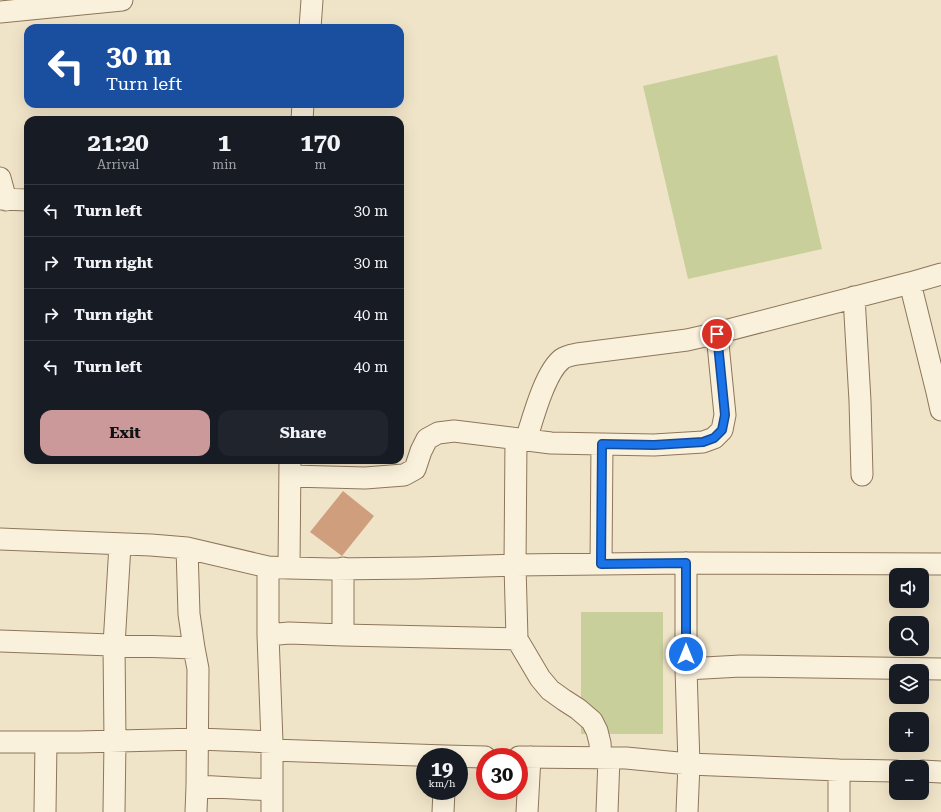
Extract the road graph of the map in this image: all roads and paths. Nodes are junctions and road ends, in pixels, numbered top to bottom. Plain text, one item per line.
1 (122, 0) edge
2 (312, 0) edge
3 (0, 12) edge
4 (310, 24) edge
5 (0, 178) edge
6 (3, 199) edge
7 (24, 200) edge
8 (941, 274) edge
9 (910, 283) junction
10 (854, 297) junction
11 (717, 334) junction
12 (941, 410) edge
13 (521, 439) junction
14 (602, 444) junction
15 (291, 468) edge
16 (862, 475) dead end
17 (0, 539) edge
18 (120, 545) junction
19 (186, 548) junction
20 (686, 563) junction
21 (601, 564) junction
22 (941, 564) edge
23 (515, 565) junction
24 (268, 567) junction
25 (289, 568) junction
26 (343, 568) junction
27 (268, 635) junction
28 (343, 635) junction
29 (517, 639) junction
30 (0, 641) edge
31 (114, 645) junction
32 (194, 648) junction
33 (686, 669) junction
34 (941, 669) edge
35 (198, 739) junction
36 (115, 741) junction
37 (0, 742) edge
38 (46, 742) junction
39 (272, 746) junction
40 (416, 755) edge
41 (528, 757) edge
42 (605, 758) junction
43 (689, 764) junction
44 (839, 770) junction
45 (889, 771) edge
46 (929, 771) edge
47 (941, 772) edge
48 (197, 786) junction
49 (272, 790) junction
50 (444, 800) edge
51 (526, 800) edge
52 (45, 812) edge
53 (114, 812) edge
54 (196, 812) edge
55 (272, 812) edge
56 (443, 812) edge
57 (527, 812) edge
58 (607, 812) edge
59 (687, 812) edge
60 (839, 812) edge

1 - 3 street
2 - 4 street
5 - 6 street
6 - 7 street
8 - 9 street
9 - 10 street
9 - 12 street
10 - 11 street
10 - 16 street
11 - 13 street
11 - 14 street
13 - 14 street
13 - 15 street
13 - 23 street
14 - 21 street
15 - 25 street
17 - 18 street
18 - 19 street
18 - 31 street
19 - 24 street
19 - 32 street
20 - 21 street
20 - 22 street
20 - 33 street
21 - 23 street
23 - 26 street
23 - 29 street
24 - 25 street
24 - 27 street
25 - 26 street
26 - 28 street
27 - 28 street
27 - 39 street
28 - 29 street
29 - 42 street
30 - 31 street
31 - 32 street
31 - 36 street
32 - 35 street
33 - 34 street
33 - 43 street
35 - 36 street
35 - 39 street
35 - 48 street
36 - 38 street
36 - 53 street
37 - 38 street
38 - 52 street
39 - 40 street
39 - 49 street
41 - 42 street
42 - 43 street
42 - 58 street
43 - 44 street
43 - 59 street
44 - 45 street
44 - 60 street
46 - 47 street
48 - 49 street
48 - 54 street
49 - 55 street
50 - 56 street
51 - 57 street

